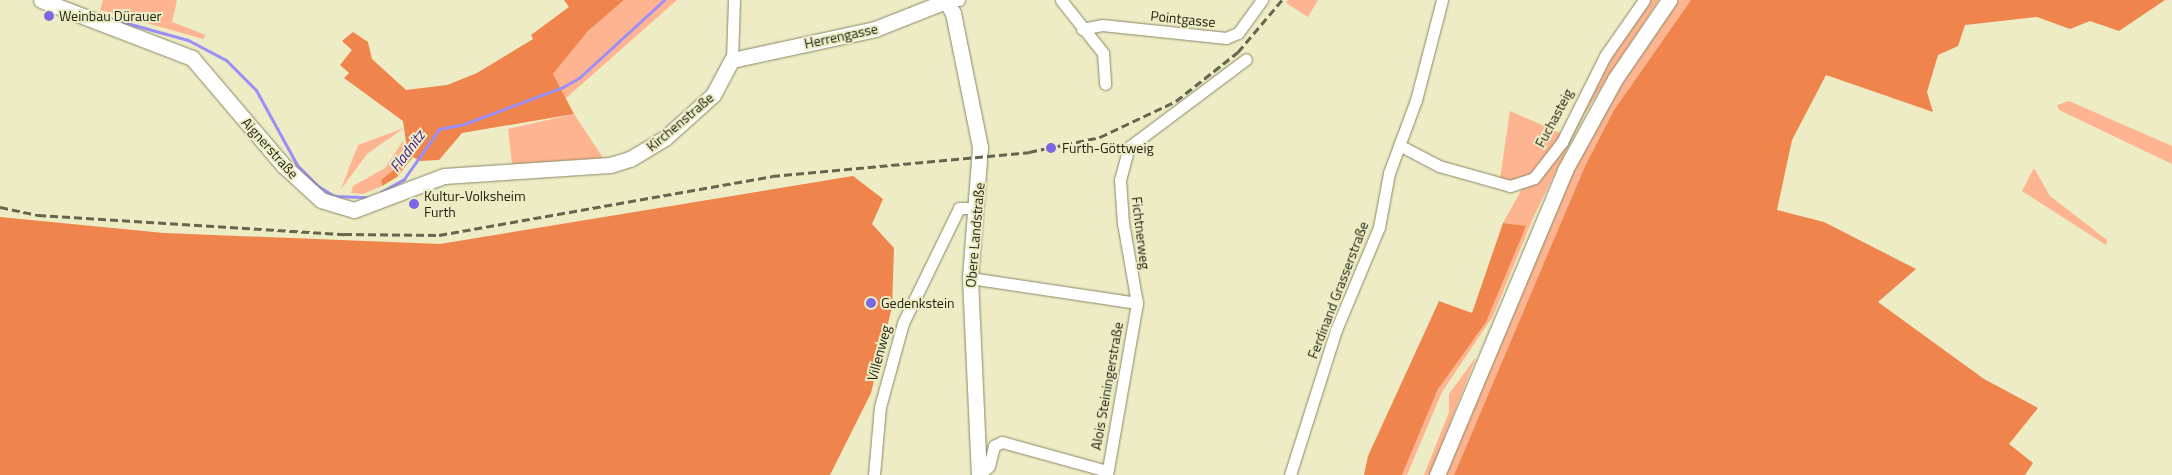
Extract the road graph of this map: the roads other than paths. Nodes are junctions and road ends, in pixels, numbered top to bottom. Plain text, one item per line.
1 (41, 0) edge
2 (734, 0) edge
3 (950, 0) edge
4 (1062, 0) edge
5 (1262, 0) edge
6 (1442, 0) edge
7 (1644, 0) edge
8 (1669, 0) edge
9 (1082, 29) junction
10 (1246, 58) dead end
11 (732, 60) junction
12 (1105, 84) dead end
13 (1399, 145) junction
14 (521, 171) joint
15 (976, 208) junction
16 (970, 278) junction
17 (1137, 303) junction
18 (1107, 473) edge
19 (874, 475) edge
20 (979, 475) edge
21 (1290, 475) edge
22 (1437, 475) edge

1 - 14 street, Aignerstraße
2 - 11 street
3 - 11 street, Herrengasse
3 - 15 street, Obere Landstraße
4 - 9 street
5 - 9 street, Pointgasse
6 - 13 street, Ferdinand Grasserstraße
7 - 13 street, Fuchasteig
8 - 22 street
9 - 12 street
10 - 17 street, Fichtnerweg
11 - 14 street, Kirchenstraße
13 - 21 street, Ferdinand Grasserstraße
15 - 16 street, Obere Landstraße
15 - 19 street, Villenweg
16 - 17 street
16 - 20 street, Obere Landstraße
17 - 18 street, Alois Steiningerstraße
18 - 20 street

